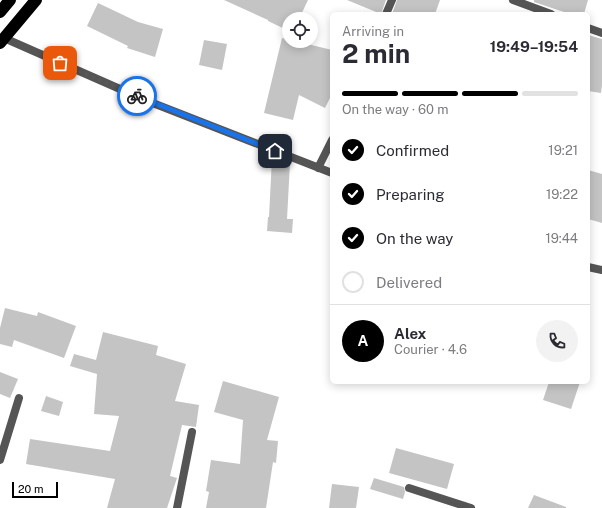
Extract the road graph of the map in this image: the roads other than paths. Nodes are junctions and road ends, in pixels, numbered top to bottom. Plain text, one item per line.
1 (10, 0) edge
2 (36, 0) edge
3 (392, 0) edge
4 (513, 0) edge
5 (0, 12) edge
6 (387, 12) edge
7 (546, 12) edge
8 (590, 29) edge
9 (602, 33) edge
10 (2, 41) edge
11 (330, 144) edge
12 (318, 168) junction
13 (330, 172) edge
14 (590, 267) edge
15 (602, 270) edge
16 (19, 398) dead end
17 (192, 432) dead end
18 (0, 460) edge
19 (409, 488) dead end
20 (176, 508) edge
21 (471, 508) edge

1 - 5 highway
2 - 10 highway
3 - 6 street
4 - 7 street
8 - 9 street
10 - 12 street
11 - 12 street
12 - 13 street
14 - 15 street
16 - 18 street
17 - 20 street
19 - 21 street

